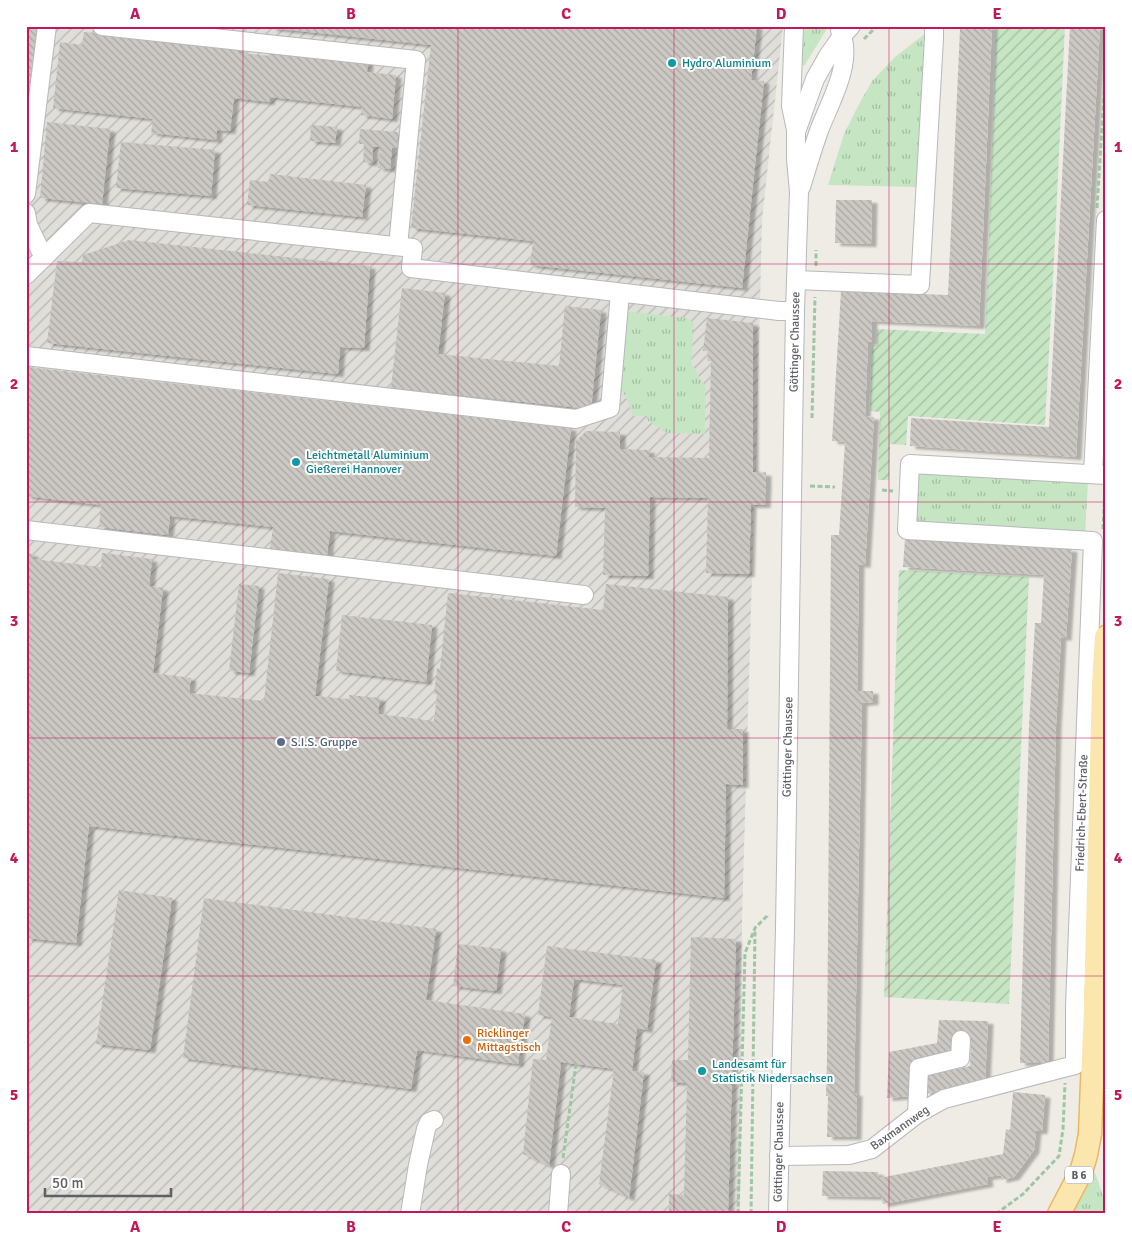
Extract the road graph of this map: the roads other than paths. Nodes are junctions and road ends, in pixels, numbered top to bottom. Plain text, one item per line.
1 (47, 26) edge
2 (102, 26) edge
3 (794, 26) edge
4 (934, 26) edge
5 (844, 30) edge
6 (796, 132) junction
7 (799, 192) junction
8 (26, 194) edge
9 (26, 214) edge
10 (1105, 229) edge
11 (398, 246) junction
12 (44, 258) junction
13 (26, 275) edge
14 (796, 280) junction
15 (620, 293) junction
16 (795, 311) junction
17 (26, 356) edge
18 (1100, 474) edge
19 (26, 530) edge
20 (584, 595) dead end
21 (1106, 637) edge
22 (961, 1040) dead end
23 (1078, 1070) junction
24 (917, 1114) junction
25 (434, 1120) dead end
26 (779, 1156) junction
27 (562, 1167) road end
28 (410, 1214) edge
29 (558, 1214) edge
30 (778, 1214) edge
31 (1059, 1214) edge

1 - 8 street
2 - 11 street
3 - 6 street, Göttinger Chaussee
4 - 14 street, Göttinger Chaussee
5 - 6 street, Göttinger Chaussee
5 - 7 street, Göttinger Chaussee
6 - 7 street, Göttinger Chaussee
7 - 14 street, Göttinger Chaussee
9 - 12 street
10 - 18 street
11 - 12 street
11 - 15 street
12 - 13 street
14 - 16 street, Göttinger Chaussee
15 - 16 street
15 - 17 street
16 - 26 street, Göttinger Chaussee
18 - 23 street, Friedrich-Ebert-Straße
19 - 20 street
21 - 23 main road, Friedrich-Ebert-Straße / B 6
22 - 24 street
23 - 24 street, Baxmannweg
23 - 31 main road, Friedrich-Ebert-Straße / B 6
24 - 26 street, Baxmannweg
25 - 28 street
26 - 30 street, Göttinger Chaussee
27 - 29 street

